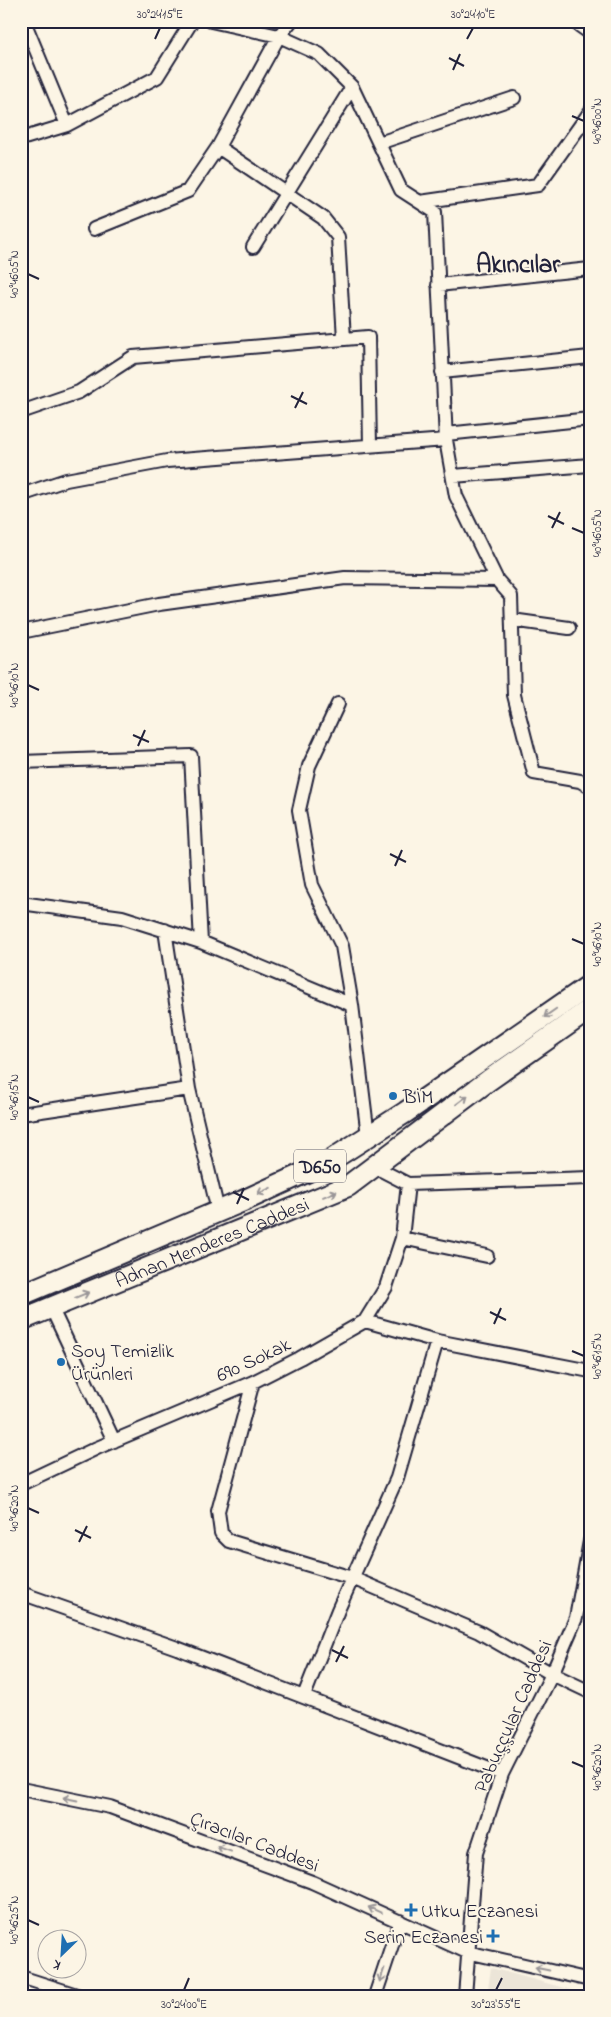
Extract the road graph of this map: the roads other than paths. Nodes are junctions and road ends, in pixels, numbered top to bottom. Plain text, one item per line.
1 (24, 21) edge
2 (192, 21) edge
3 (211, 21) edge
4 (291, 21) edge
5 (572, 21) edge
6 (590, 33) edge
7 (279, 36) junction
8 (352, 88) junction
9 (514, 98) dead end
10 (590, 112) edge
11 (67, 125) junction
12 (21, 139) edge
13 (378, 143) junction
14 (218, 146) junction
15 (286, 192) junction
16 (420, 202) junction
17 (94, 229) dead end
18 (253, 247) dead end
19 (590, 269) edge
20 (438, 285) junction
21 (344, 339) junction
22 (590, 357) edge
23 (442, 372) junction
24 (21, 412) edge
25 (590, 419) edge
26 (446, 437) junction
27 (370, 446) junction
28 (590, 465) edge
29 (453, 476) junction
30 (21, 495) edge
31 (496, 580) junction
32 (512, 620) junction
33 (568, 628) dead end
34 (21, 632) edge
35 (338, 704) dead end
36 (21, 762) edge
37 (590, 788) edge
38 (21, 903) edge
39 (165, 930) junction
40 (201, 942) junction
41 (590, 985) edge
42 (352, 1005) junction
43 (590, 1009) edge
44 (189, 1089) junction
45 (21, 1114) edge
46 (368, 1136) junction
47 (375, 1167) junction
48 (590, 1178) edge
49 (408, 1184) junction
50 (218, 1211) junction
51 (402, 1238) junction
52 (487, 1256) dead end
53 (21, 1295) edge
54 (51, 1307) junction
55 (21, 1320) edge
56 (364, 1321) junction
57 (437, 1341) junction
58 (590, 1371) edge
59 (253, 1382) junction
60 (114, 1441) junction
61 (21, 1484) edge
62 (590, 1541) edge
63 (352, 1578) junction
64 (21, 1593) edge
65 (552, 1674) junction
66 (590, 1692) edge
67 (304, 1696) junction
68 (502, 1774) junction
69 (21, 1789) edge
70 (400, 1921) junction
71 (467, 1952) junction
72 (21, 1977) edge
73 (590, 1980) edge
74 (80, 1996) edge
75 (374, 1996) edge
76 (464, 1996) edge

1 - 11 street
2 - 11 street
3 - 7 street
4 - 7 street
5 - 6 street
7 - 8 street
7 - 14 street
8 - 13 street
8 - 15 street
9 - 13 street
10 - 16 street
11 - 12 street
13 - 16 street
14 - 15 street
14 - 17 street
15 - 18 street
15 - 21 street
16 - 20 street
19 - 20 street
20 - 23 street
21 - 24 street
21 - 27 street
22 - 23 street
23 - 26 street
25 - 26 street
26 - 27 street
26 - 29 street
27 - 30 street
28 - 29 street
29 - 31 street
31 - 32 street
31 - 34 street
32 - 33 street
32 - 37 street
35 - 42 street
36 - 40 street
38 - 39 street
39 - 40 street
39 - 44 street
40 - 42 street
41 -> 46 main road, Adnan Menderes Caddesi / D650
42 - 46 street
47 -> 43 main road, Adnan Menderes Caddesi
44 - 45 street
44 - 50 street
46 -> 50 main road, Adnan Menderes Caddesi / D650
47 - 49 street
54 -> 47 main road, Adnan Menderes Caddesi
48 - 49 street
49 - 51 street, 690 Sokak
50 - 53 main road, Adnan Menderes Caddesi / D650
51 - 52 street
51 - 56 street, 690 Sokak
54 - 55 main road, Adnan Menderes Caddesi
54 - 60 street
56 - 57 street
56 - 59 street, 690 Sokak
57 - 58 street
57 - 63 street
59 - 60 street, 690 Sokak
59 - 63 street
60 - 61 street, 690 Sokak
62 - 65 street, Pabuççular Caddesi
63 - 65 street
63 - 67 street
64 - 67 street
65 - 66 street
65 - 68 street, Pabuççular Caddesi
67 - 68 street
68 - 71 street, Pabuççular Caddesi
70 -> 69 street, Çıracılar Caddesi
70 - 71 street, Çıracılar Caddesi
70 -> 75 street
73 -> 71 street, Çıracılar Caddesi
71 - 76 street, Pabuççular Caddesi
72 - 74 street

